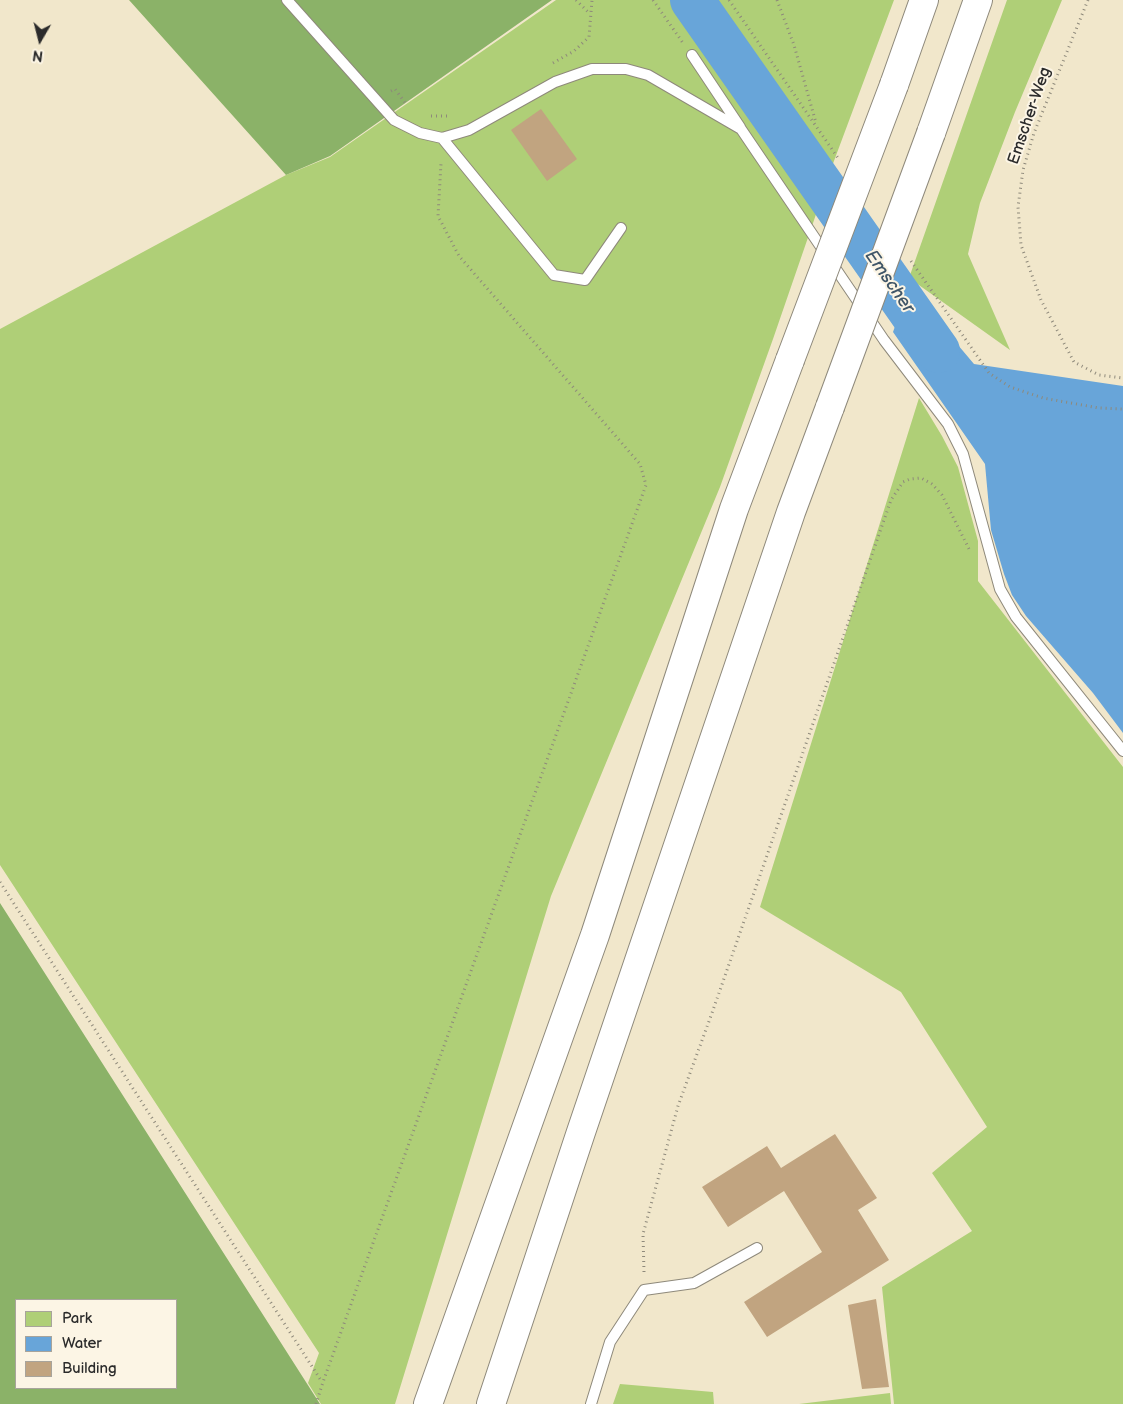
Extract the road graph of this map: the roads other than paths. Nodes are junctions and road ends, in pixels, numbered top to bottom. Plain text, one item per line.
1 (287, 0) edge
2 (924, 0) edge
3 (978, 0) edge
4 (692, 56) road end
5 (741, 129) junction
6 (442, 138) junction
7 (621, 228) dead end
8 (1123, 751) edge
9 (757, 1248) dead end
10 (428, 1404) edge
11 (491, 1404) edge
12 (591, 1404) edge

1 - 6 lane
2 - 10 highway, bridge
3 - 11 highway, bridge
4 - 5 lane
5 - 6 lane
5 - 8 lane
6 - 7 lane
9 - 12 lane

